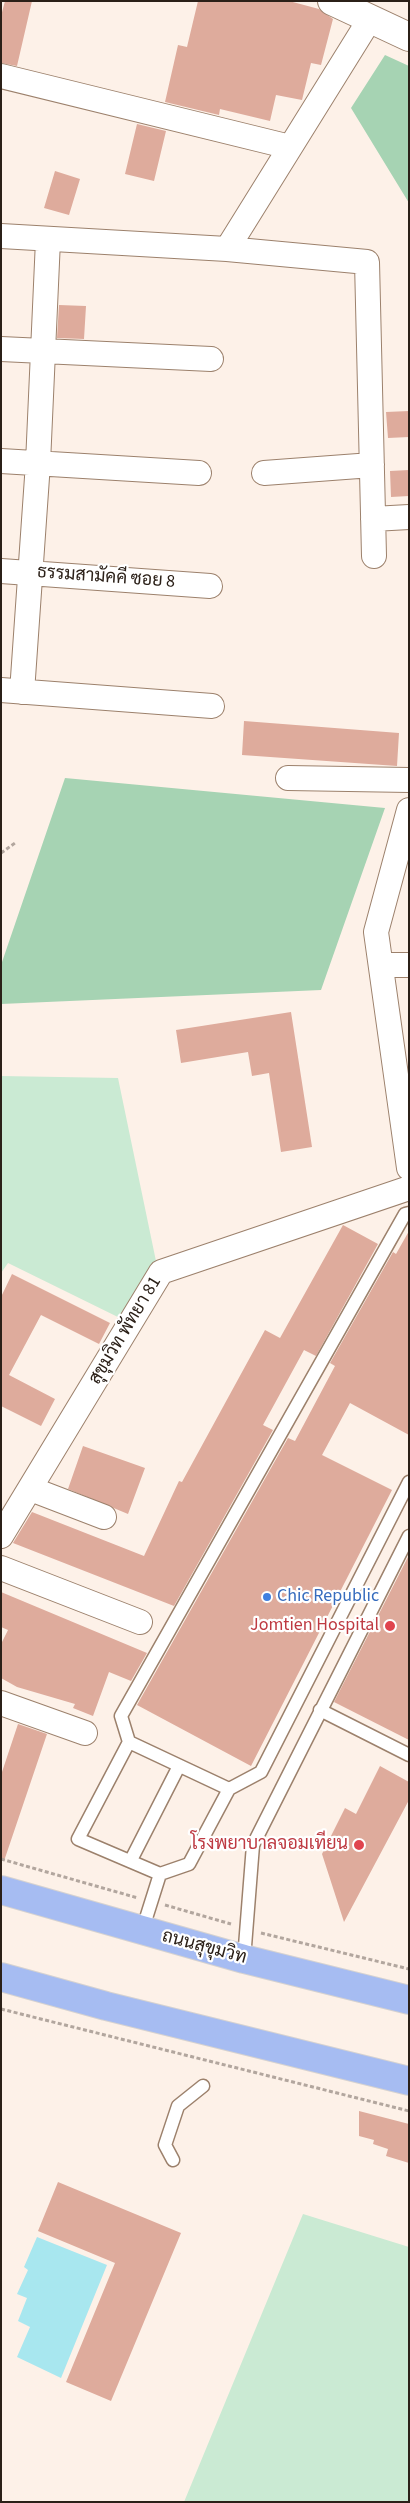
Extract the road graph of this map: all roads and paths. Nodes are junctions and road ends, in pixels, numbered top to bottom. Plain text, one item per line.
1 (332, 1) edge
2 (370, 19) junction
3 (409, 37) edge
4 (1, 76) edge
5 (290, 147) junction
6 (1, 236) edge
7 (48, 240) junction
8 (228, 249) junction
9 (1, 350) edge
10 (42, 352) junction
11 (211, 359) dead end
12 (1, 462) edge
13 (38, 463) junction
14 (372, 465) junction
15 (199, 473) dead end
16 (264, 473) dead end
17 (409, 517) edge
18 (373, 519) junction
19 (374, 556) dead end
20 (1, 570) edge
21 (31, 572) junction
22 (210, 586) dead end
23 (11, 691) edge
24 (212, 706) dead end
25 (288, 778) dead end
26 (409, 780) edge
27 (409, 810) edge
28 (15, 843) dead end
29 (1, 853) edge
30 (409, 964) edge
31 (381, 966) junction
32 (409, 1168) edge
33 (409, 1188) edge
34 (409, 1212) edge
35 (409, 1482) edge
36 (32, 1489) junction
37 (104, 1517) dead end
38 (1, 1536) edge
39 (409, 1536) edge
40 (1, 1568) edge
41 (140, 1622) dead end
42 (1, 1703) edge
43 (320, 1710) junction
44 (85, 1733) dead end
45 (129, 1742) junction
46 (409, 1755) edge
47 (179, 1766) junction
48 (229, 1789) junction
49 (1, 1859) edge
50 (131, 1860) junction
51 (160, 1874) junction
52 (1, 1890) edge
53 (151, 1901) junction
54 (246, 1928) junction
55 (142, 1931) junction
56 (244, 1959) junction
57 (409, 1969) edge
58 (1, 1977) edge
59 (409, 2000) edge
60 (1, 2009) edge
61 (409, 2081) edge
62 (203, 2086) dead end
63 (409, 2112) edge
64 (172, 2160) dead end

1 - 2 street
2 - 3 street
2 - 5 street
4 - 5 street
5 - 8 street
6 - 7 street
7 - 8 street
7 - 10 street
8 - 14 street
9 - 10 street
10 - 11 street
10 - 13 street
12 - 13 street
13 - 15 street
13 - 21 street
14 - 16 street
14 - 18 street
17 - 18 street
18 - 19 street
20 - 21 street, ธรรมสามัคคี ซอย 8
21 - 22 street, ธรรมสามัคคี ซอย 8
21 - 23 street
23 - 24 street
25 - 26 street
27 - 31 street
28 - 29 path
30 - 31 street
31 - 32 street
33 - 36 street, สุขุมวิท พัทยา 81
34 - 45 lane
35 - 48 lane
36 - 37 street
36 - 38 street, สุขุมวิท พัทยา 81
39 - 43 lane
40 - 41 street
42 - 44 street
43 - 46 lane
43 - 54 lane
45 - 47 lane
45 - 50 lane
47 - 48 lane
47 - 50 lane
48 - 51 lane
49 - 53 path
50 - 51 lane
51 - 53 lane
52 - 55 highway, ถนนสุขุมวิท
53 - 54 path
53 - 55 lane
54 - 56 lane
54 - 57 path
55 - 56 highway, ถนนสุขุมวิท
56 - 59 highway, ถนนสุขุมวิท
58 - 61 highway
60 - 63 path
62 - 64 lane

